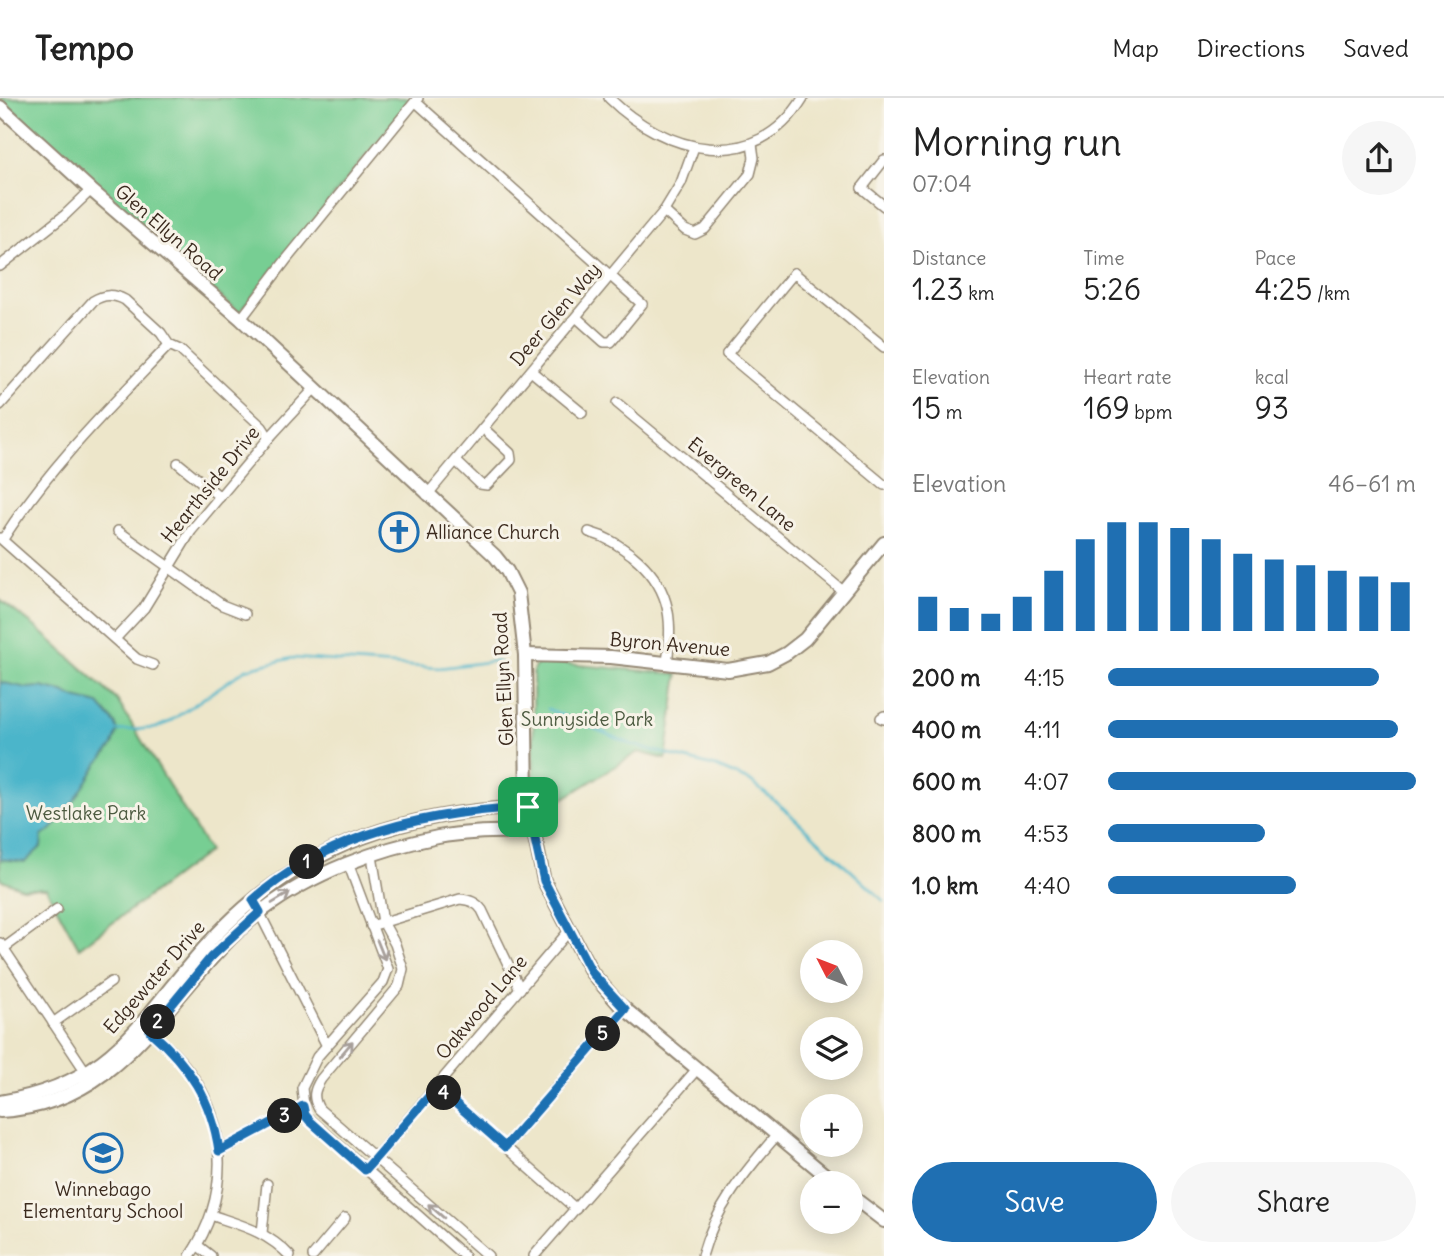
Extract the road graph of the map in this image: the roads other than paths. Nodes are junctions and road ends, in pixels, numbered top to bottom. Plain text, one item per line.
1 (609, 98) edge
2 (803, 98) edge
3 (417, 100) edge
4 (3, 114) edge
5 (752, 144) junction
6 (694, 147) junction
7 (884, 160) edge
8 (91, 190) junction
9 (884, 206) edge
10 (664, 211) junction
11 (0, 266) edge
12 (610, 275) junction
13 (576, 317) junction
14 (241, 319) junction
15 (169, 345) junction
16 (884, 347) edge
17 (531, 371) junction
18 (314, 388) junction
19 (617, 403) dead end
20 (0, 405) edge
21 (582, 413) dead end
22 (483, 428) junction
23 (269, 438) junction
24 (456, 461) junction
25 (178, 463) dead end
26 (884, 485) edge
27 (427, 495) junction
28 (220, 497) junction
29 (118, 531) dead end
30 (589, 532) dead end
31 (1, 539) edge
32 (884, 543) edge
33 (169, 567) junction
34 (844, 592) junction
35 (246, 614) dead end
36 (115, 639) junction
37 (525, 655) junction
38 (667, 662) junction
39 (153, 666) dead end
40 (528, 807) junction
41 (534, 831) junction
42 (372, 856) junction
43 (348, 863) junction
44 (256, 906) junction
45 (57, 909) dead end
46 (383, 922) junction
47 (371, 926) junction
48 (569, 932) junction
49 (2, 945) edge
50 (111, 982) dead end
51 (520, 989) junction
52 (625, 1009) junction
53 (53, 1023) junction
54 (146, 1028) junction
55 (327, 1046) junction
56 (697, 1069) junction
57 (89, 1077) junction
58 (437, 1087) junction
59 (0, 1102) edge
60 (303, 1106) junction
61 (0, 1111) edge
62 (776, 1136) junction
63 (505, 1147) junction
64 (219, 1151) junction
65 (376, 1158) junction
66 (365, 1170) junction
67 (820, 1171) edge
68 (267, 1184) dead end
69 (863, 1205) edge
70 (576, 1209) junction
71 (211, 1214) junction
72 (345, 1217) dead end
73 (884, 1222) edge
74 (262, 1233) junction
75 (197, 1245) junction
76 (190, 1256) edge
77 (211, 1256) edge
78 (290, 1256) edge
79 (313, 1256) edge
80 (464, 1256) edge
81 (488, 1256) edge
82 (534, 1256) edge
83 (702, 1256) edge

1 - 6 street
2 - 5 street
3 - 12 street
3 - 14 street
4 - 8 street, Glen Ellyn Road
5 - 6 street
5 - 10 street
6 - 10 street, Deer Glen Way
7 - 9 street
8 - 11 street
8 - 14 street, Glen Ellyn Road
10 - 12 street, Deer Glen Way
12 - 13 street, Deer Glen Way
12 - 13 street
13 - 17 street, Deer Glen Way
14 - 18 street, Glen Ellyn Road
15 - 20 street
15 - 23 street
15 - 31 street
16 - 26 street
17 - 21 street
17 - 22 street, Deer Glen Way
18 - 23 street, Hearthside Drive
18 - 27 street, Glen Ellyn Road
19 - 34 street, Evergreen Lane
22 - 24 street, Deer Glen Way
22 - 24 street
23 - 28 street, Hearthside Drive
24 - 27 street, Deer Glen Way
25 - 28 street
27 - 37 street, Glen Ellyn Road
28 - 33 street, Hearthside Drive
29 - 33 street
30 - 38 street
31 - 36 street
32 - 34 street, Byron Avenue
33 - 35 street
33 - 36 street, Hearthside Drive
34 - 38 street, Byron Avenue
36 - 39 street
37 - 38 street, Byron Avenue
37 - 40 street, Glen Ellyn Road
40 - 41 street, Glen Ellyn Road
40 - 44 street, Edgewater Drive
41 - 42 street, Edgewater Drive
41 - 48 street, Glen Ellyn Road
42 - 43 street, Edgewater Drive
42 - 46 street
44 -> 43 street, Edgewater Drive
43 - 47 street
44 - 54 street, Edgewater Drive
44 - 55 street
45 - 49 street
46 - 47 street
46 - 51 street
65 -> 46 street
47 -> 55 street
48 - 51 street, Oakwood Lane
48 - 52 street, Glen Ellyn Road
49 - 53 street
50 - 53 street
51 - 58 street, Oakwood Lane
52 - 56 street, Glen Ellyn Road
52 - 63 street
53 - 57 street
54 - 57 street, Edgewater Drive
54 - 64 street
55 - 60 street
56 - 62 street, Glen Ellyn Road
56 - 70 street
57 - 59 street, Edgewater Drive
57 - 61 street, Edgewater Drive
58 - 63 street
58 - 65 street, Oakwood Lane
60 - 64 street
60 - 66 street
62 - 67 street, Glen Ellyn Road
62 - 83 street
63 - 70 street
64 - 71 street
65 - 66 street, Oakwood Lane
81 -> 65 street
66 - 80 street
68 - 74 street
69 - 73 street
70 - 82 street
71 - 74 street
71 - 75 street
72 - 79 street
74 - 78 street
75 - 76 street
75 - 77 street

